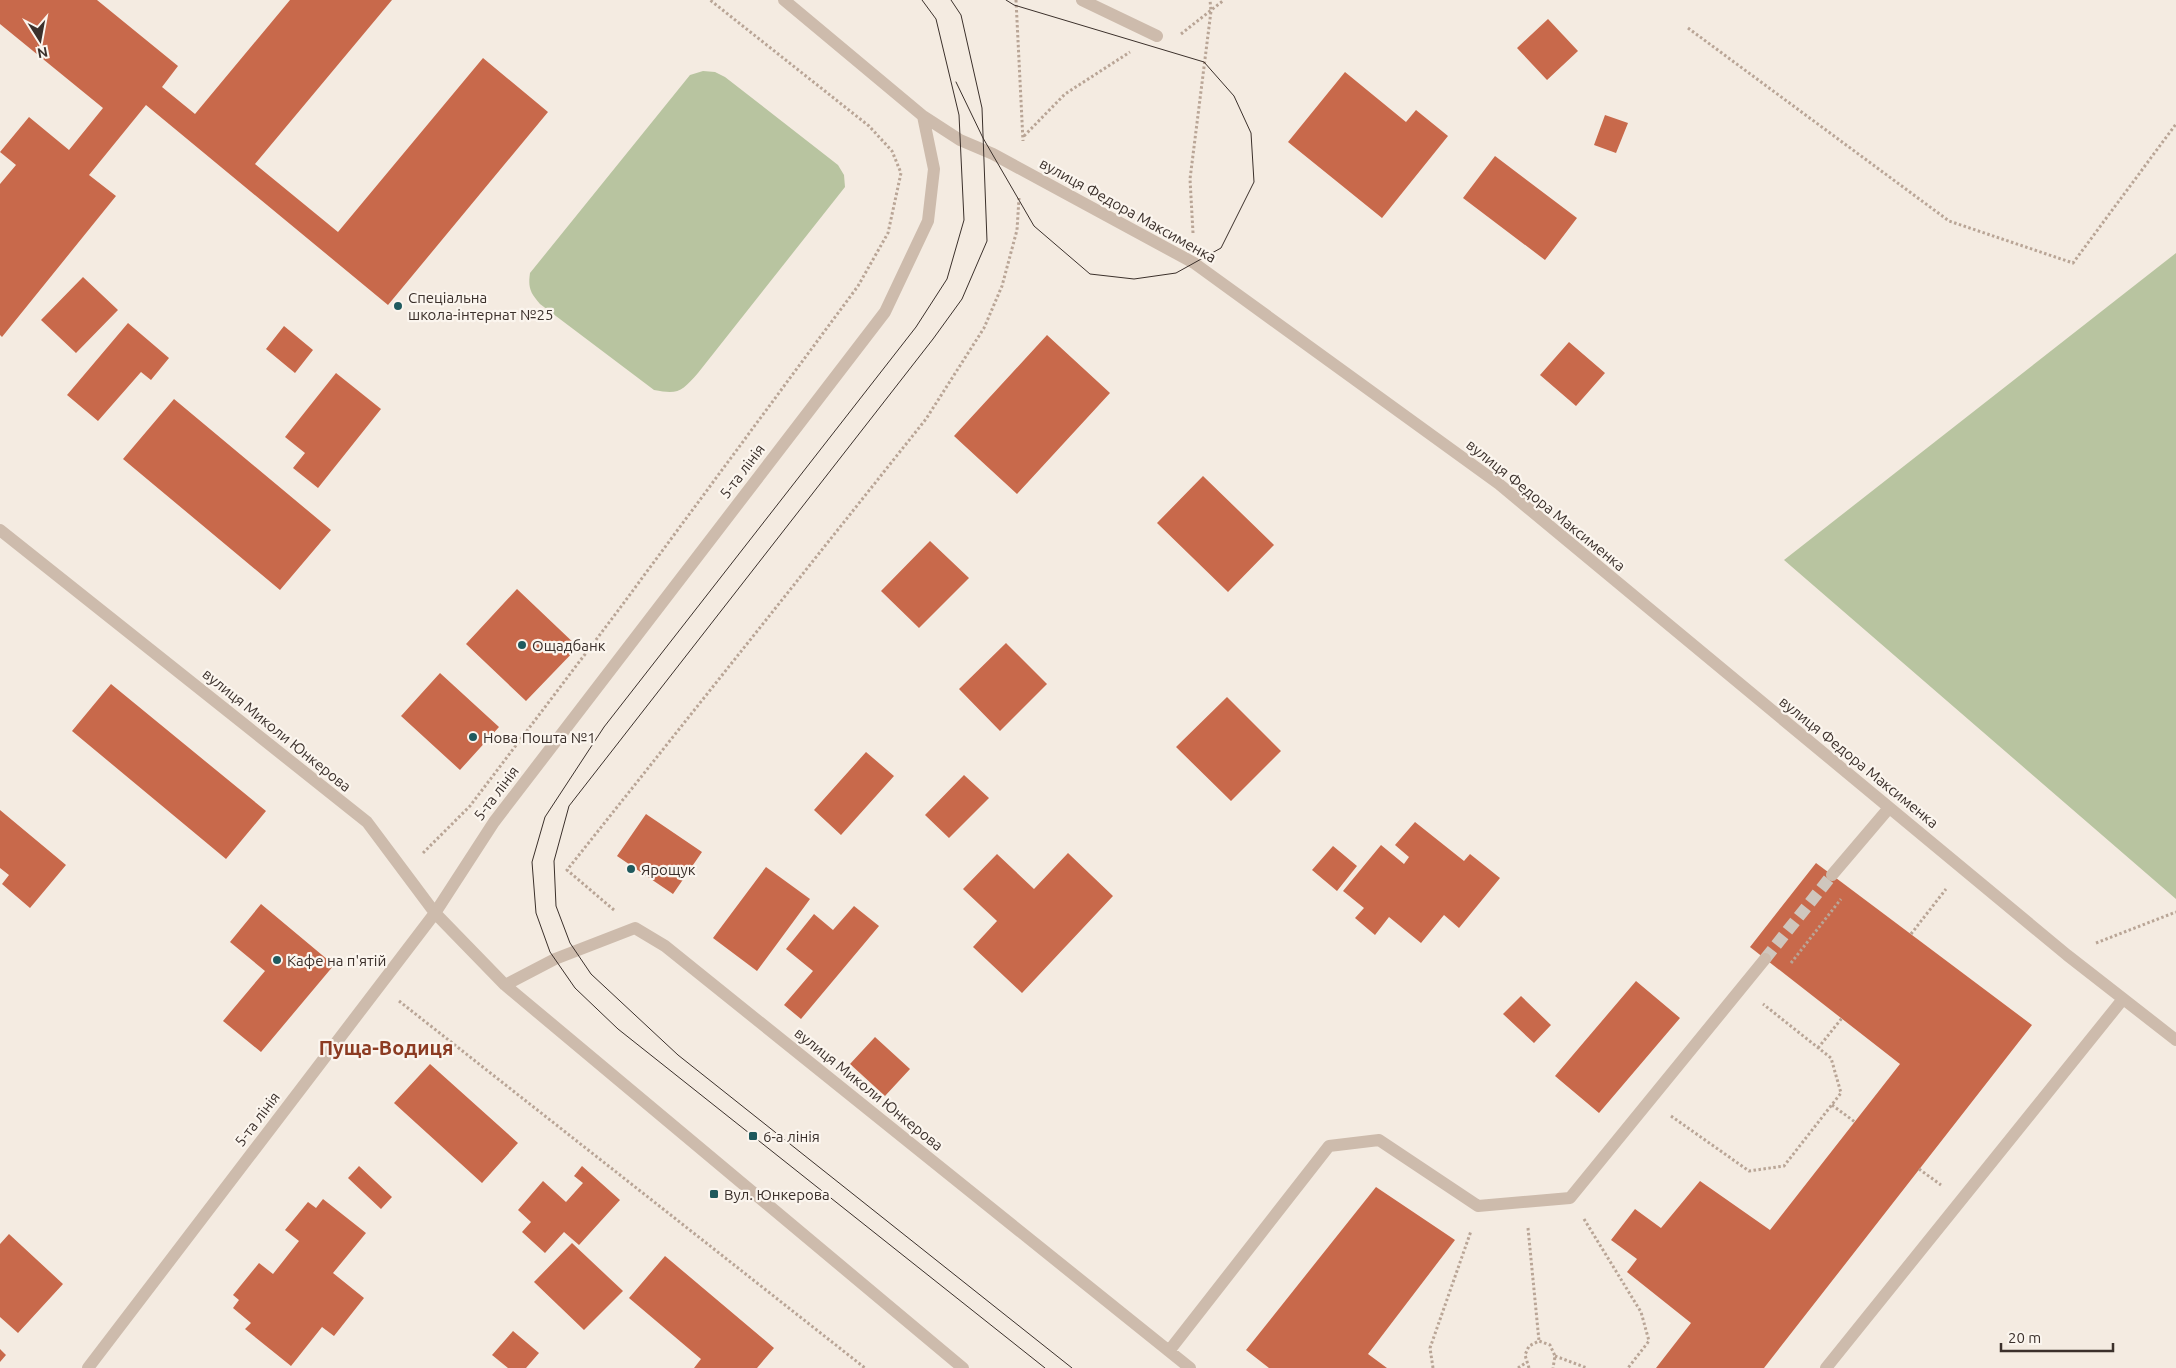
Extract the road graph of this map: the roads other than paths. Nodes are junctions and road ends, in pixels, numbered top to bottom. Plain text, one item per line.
1 (784, 0) edge
2 (1082, 0) edge
3 (1156, 36) road end
4 (923, 116) junction
5 (0, 530) edge
6 (1889, 808) junction
7 (1832, 875) tunnel mouth
8 (435, 912) junction
9 (1765, 959) tunnel mouth
10 (505, 985) junction
11 (2123, 999) junction
12 (2176, 1040) edge
13 (1169, 1351) junction
14 (88, 1368) edge
15 (963, 1368) edge
16 (1190, 1368) edge
17 (1826, 1368) edge

1 - 4 street, вулиця Федора Максименка
2 - 3 street
4 - 6 street, вулиця Федора Максименка
4 - 8 street, 5-та лінія
5 - 8 street, вулиця Миколи Юнкерова
6 - 7 street
6 - 11 street, вулиця Федора Максименка
8 - 10 street, вулиця Миколи Юнкерова
8 - 14 street, 5-та лінія
9 - 13 street
10 - 13 street, вулиця Миколи Юнкерова
10 - 15 street, вулиця Миколи Юнкерова
11 - 12 street, вулиця Федора Максименка
11 - 17 street
13 - 16 street, вулиця Миколи Юнкерова

